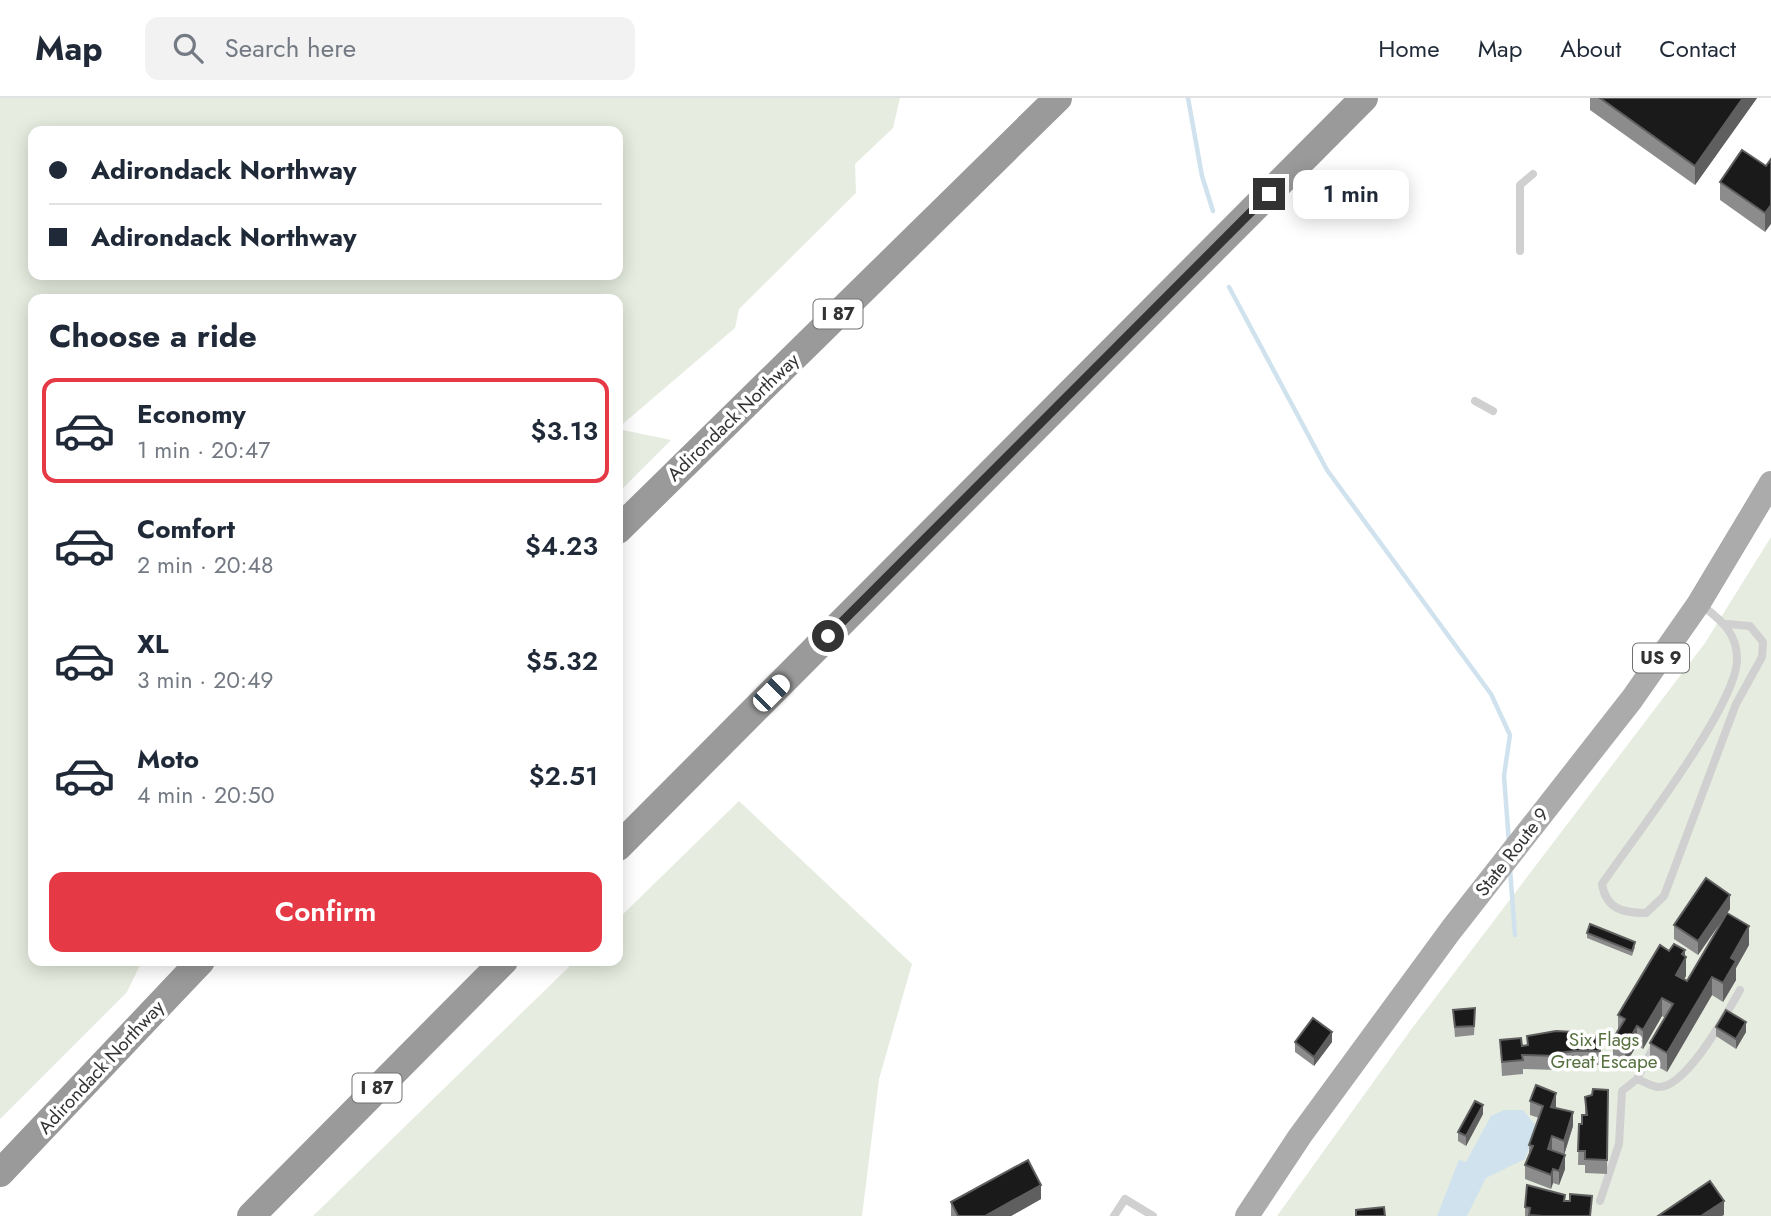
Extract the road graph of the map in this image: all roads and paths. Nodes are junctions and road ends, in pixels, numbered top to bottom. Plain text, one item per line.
1 (1058, 98) edge
2 (1364, 98) edge
3 (1533, 174) dead end
4 (1520, 251) dead end
5 (1475, 401) dead end
6 (1493, 411) dead end
7 (1771, 483) edge
8 (623, 525) edge
9 (1699, 603) junction
10 (1727, 624) junction
11 (1767, 641) edge
12 (623, 842) edge
13 (196, 966) edge
14 (499, 966) edge
15 (1740, 990) dead end
16 (1660, 1033) edge
17 (1637, 1079) junction
18 (1611, 1088) dead end
19 (1622, 1091) junction
20 (0, 1173) edge
21 (1600, 1200) dead end
22 (251, 1216) edge
23 (1114, 1216) edge
24 (1153, 1216) edge
25 (1247, 1216) edge

1 - 8 highway, Adirondack Northway / I 87
2 - 12 highway
3 - 4 lane
5 - 6 lane
7 - 9 main road, State Route 9 / US 9
9 - 10 lane
9 - 25 main road, State Route 9 / US 9
10 - 11 lane
10 - 11 lane
13 - 20 highway, Adirondack Northway
14 - 22 highway, I 87
15 - 17 lane
16 - 17 lane
17 - 19 lane
18 - 19 lane
19 - 21 lane
23 - 24 lane

